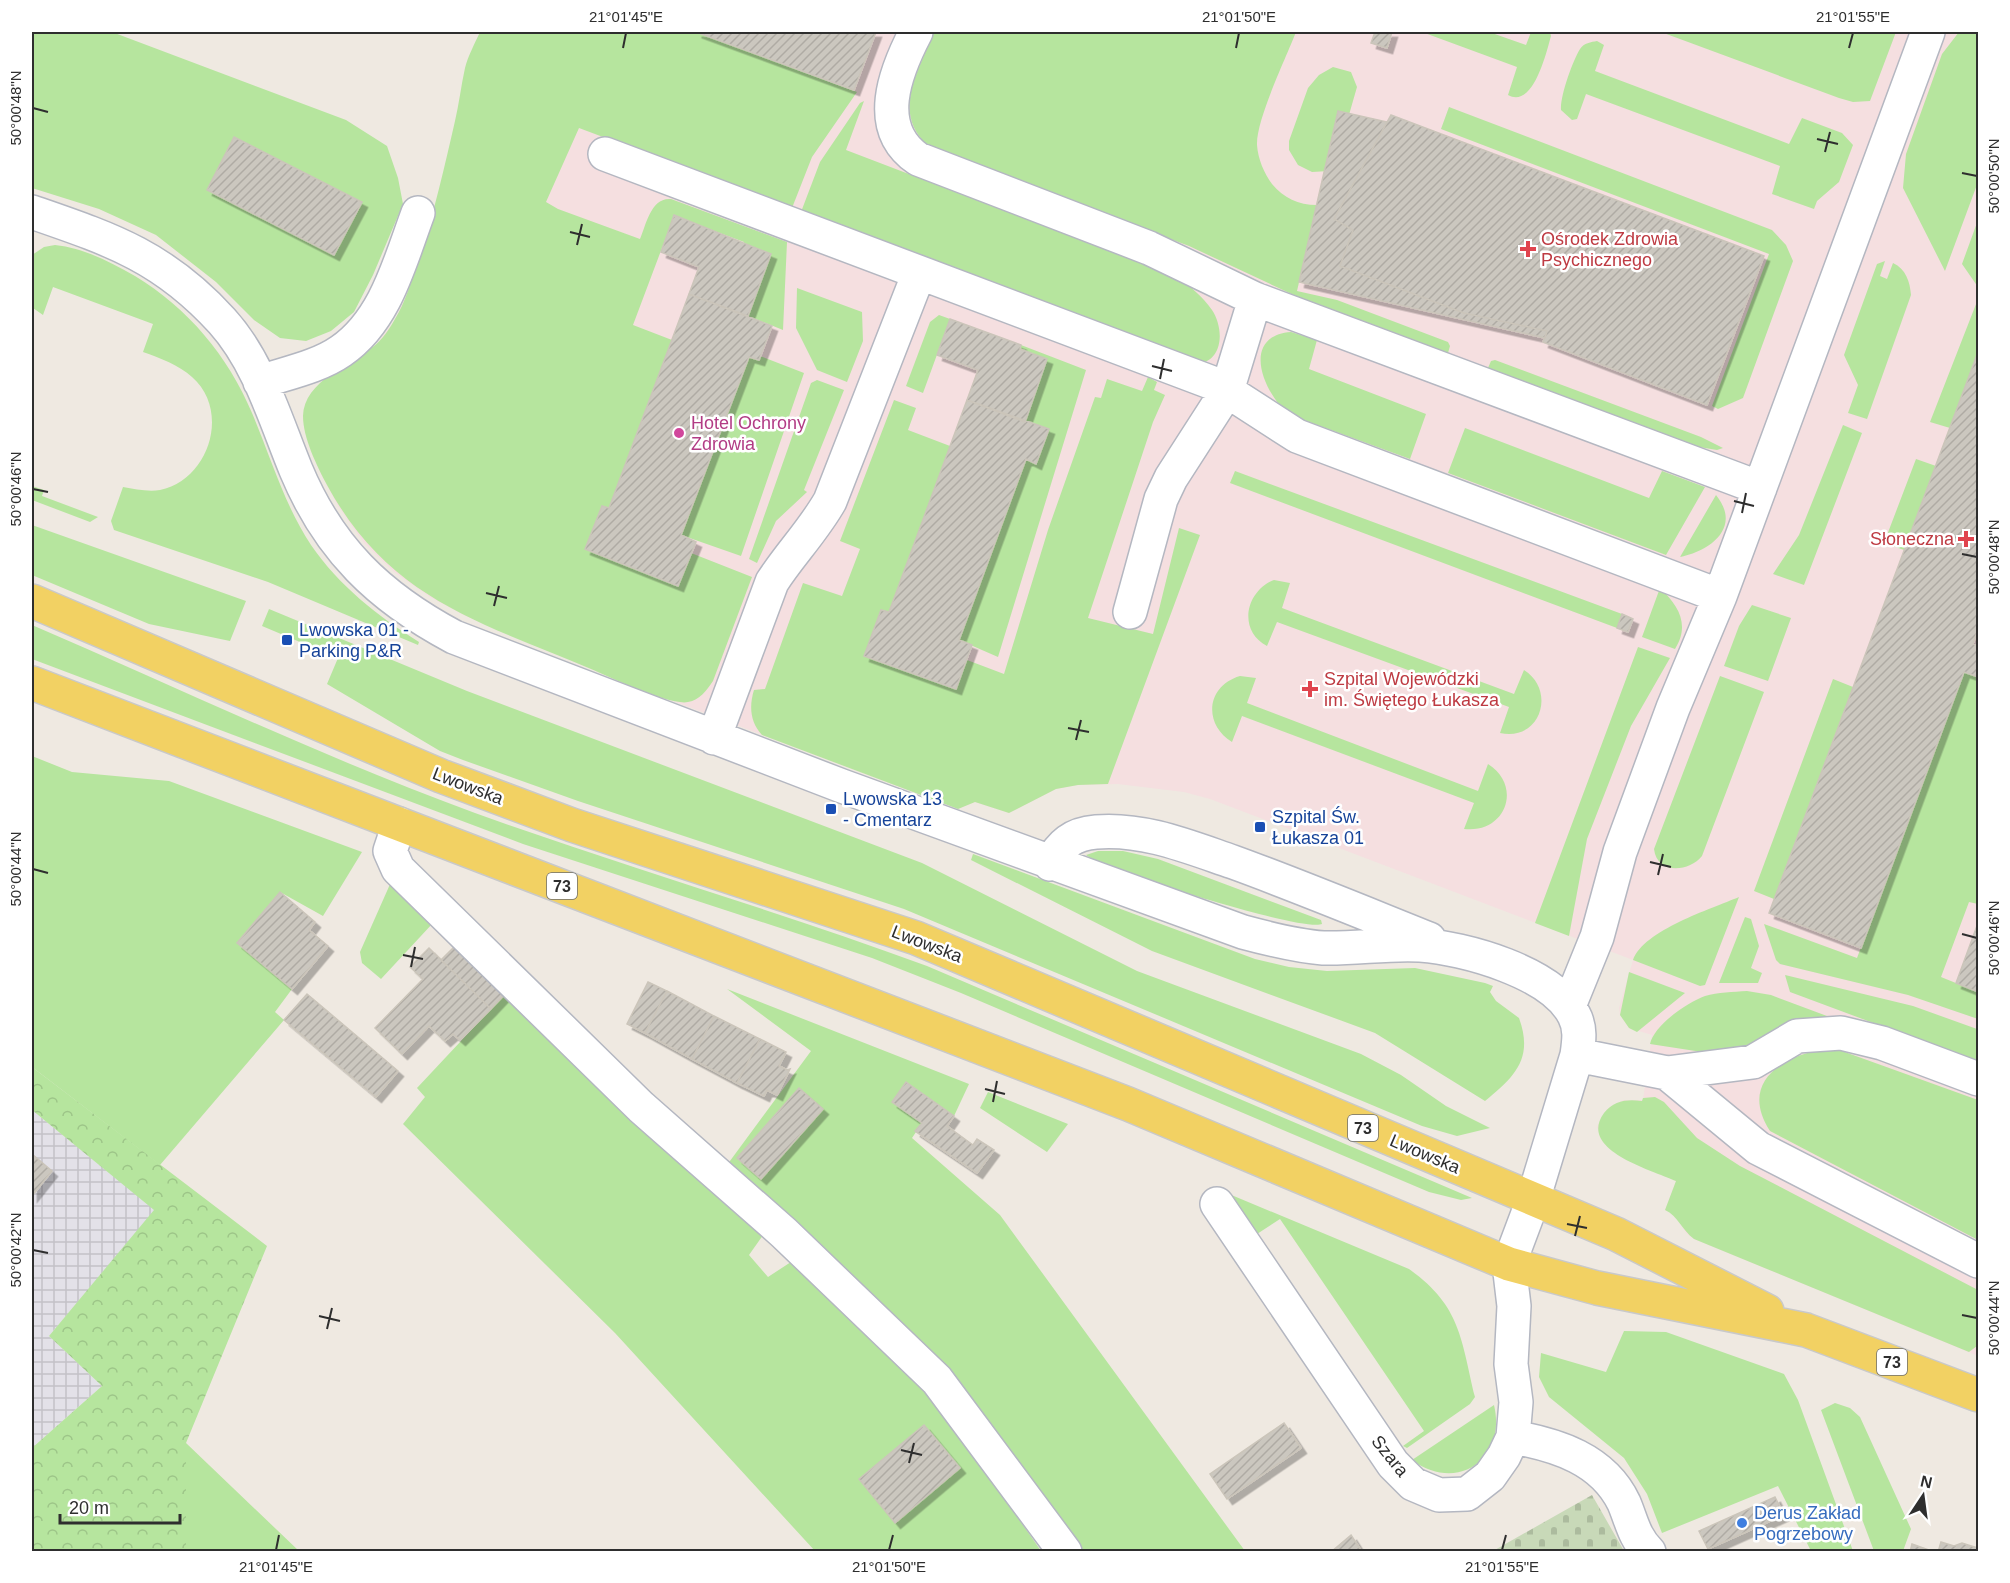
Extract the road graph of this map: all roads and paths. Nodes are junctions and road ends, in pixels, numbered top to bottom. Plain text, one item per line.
1 (916, 32) edge
2 (1928, 32) edge
3 (605, 154) dead end
4 (32, 212) edge
5 (418, 213) dead end
6 (919, 273) junction
7 (1255, 299) junction
8 (260, 382) junction
9 (1227, 391) junction
10 (1760, 488) junction
11 (1720, 596) junction
12 (32, 602) edge
13 (1130, 612) dead end
14 (32, 683) edge
15 (714, 738) junction
16 (399, 824) junction
17 (1050, 864) junction
18 (1462, 952) junction
19 (1569, 1005) junction
20 (1577, 1055) junction
21 (1667, 1073) junction
22 (1965, 1074) edge
23 (1533, 1200) junction
24 (1217, 1204) dead end
25 (1978, 1261) edge
26 (1509, 1264) junction
27 (1806, 1330) junction
28 (1978, 1395) edge
29 (1513, 1437) junction
30 (1065, 1551) edge
31 (1650, 1551) edge

1 - 7 street
2 - 10 street
3 - 6 street
4 - 8 street
5 - 8 street
6 - 9 street
6 - 15 street
7 - 9 street
7 - 10 street
8 - 15 street
9 - 11 street
9 - 13 street
10 - 11 street
11 - 19 street
12 - 23 main road, Lwowska / 73
14 - 16 main road, Lwowska / 73
15 - 17 street
16 - 26 main road, Lwowska / 73
16 - 30 street
17 - 18 street
17 - 18 street
18 - 19 street
19 - 20 street
20 - 21 street
20 - 23 street
21 - 22 street
21 - 25 street
23 - 26 street
23 - 27 main road, Lwowska / 73
24 - 29 street, Szara
26 - 27 main road, Lwowska / 73
26 - 29 street, Szara
27 - 28 main road, Lwowska / 73
29 - 31 street

